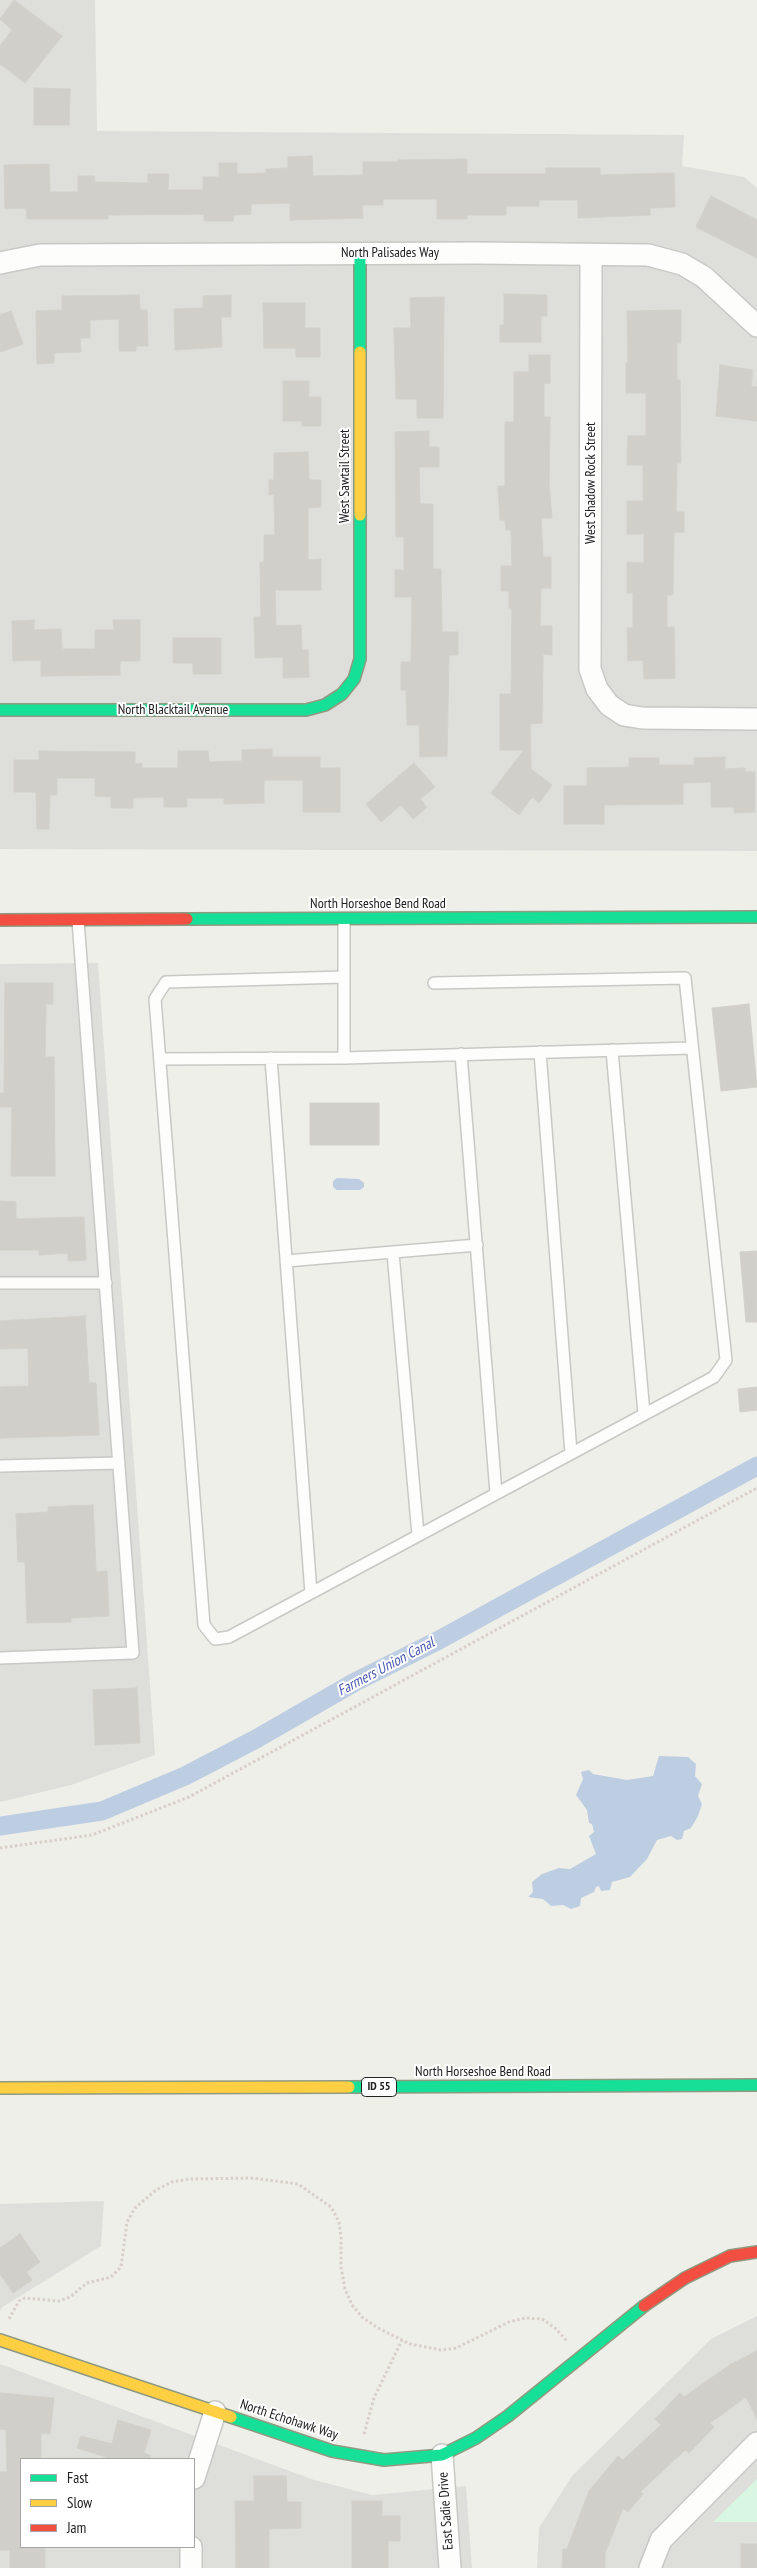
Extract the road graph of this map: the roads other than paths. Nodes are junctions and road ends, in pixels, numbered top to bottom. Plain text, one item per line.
1 (360, 253) junction
2 (591, 255) junction
3 (0, 263) edge
4 (757, 326) edge
5 (342, 694) joint
6 (0, 710) edge
7 (757, 719) edge
8 (757, 917) edge
9 (344, 919) junction
10 (0, 920) edge
11 (78, 920) junction
12 (344, 977) junction
13 (434, 984) dead end
14 (692, 1048) junction
15 (612, 1050) junction
16 (540, 1052) junction
17 (461, 1054) junction
18 (160, 1058) junction
19 (271, 1058) junction
20 (344, 1058) junction
21 (476, 1245) junction
22 (393, 1253) junction
23 (286, 1261) junction
24 (0, 1283) edge
25 (106, 1283) junction
26 (644, 1414) junction
27 (571, 1453) junction
28 (119, 1463) junction
29 (0, 1466) edge
30 (496, 1493) junction
31 (418, 1535) junction
32 (311, 1593) junction
33 (0, 1658) edge
34 (757, 2085) edge
35 (0, 2088) edge
36 (757, 2252) edge
37 (0, 2340) edge
38 (215, 2412) junction
39 (757, 2443) edge
40 (442, 2455) junction
41 (195, 2475) edge
42 (191, 2548) edge
43 (191, 2568) edge
44 (450, 2568) edge
45 (650, 2568) edge

1 - 2 street, North Palisades Way
1 - 3 street, North Palisades Way
1 - 5 main road, West Sawtail Street
2 - 4 street, North Palisades Way
2 - 7 street, West Shadow Rock Street
5 - 6 main road, North Blacktail Avenue
8 - 9 main road, North Horseshoe Bend Road
9 - 11 main road, North Horseshoe Bend Road
9 - 12 lane
10 - 11 main road, North Horseshoe Bend Road
11 - 25 lane
12 - 18 lane
12 - 20 lane
13 - 14 lane
14 - 15 lane
14 - 26 lane
15 - 16 lane
15 - 26 lane
16 - 17 lane
16 - 27 lane
17 - 20 lane
17 - 21 lane
18 - 19 lane
18 - 32 lane
19 - 20 lane
19 - 23 lane
21 - 22 lane
21 - 30 lane
22 - 23 lane
22 - 31 lane
23 - 32 lane
24 - 25 lane
25 - 28 lane
26 - 27 lane
27 - 30 lane
28 - 29 lane
28 - 33 lane
30 - 31 lane
31 - 32 lane
34 - 35 main road, North Horseshoe Bend Road / ID 55
36 - 40 main road, North Echohawk Way
37 - 38 main road, North Echohawk Way
38 - 40 main road, North Echohawk Way
38 - 41 street
39 - 45 street
40 - 44 street, East Sadie Drive
42 - 43 street

